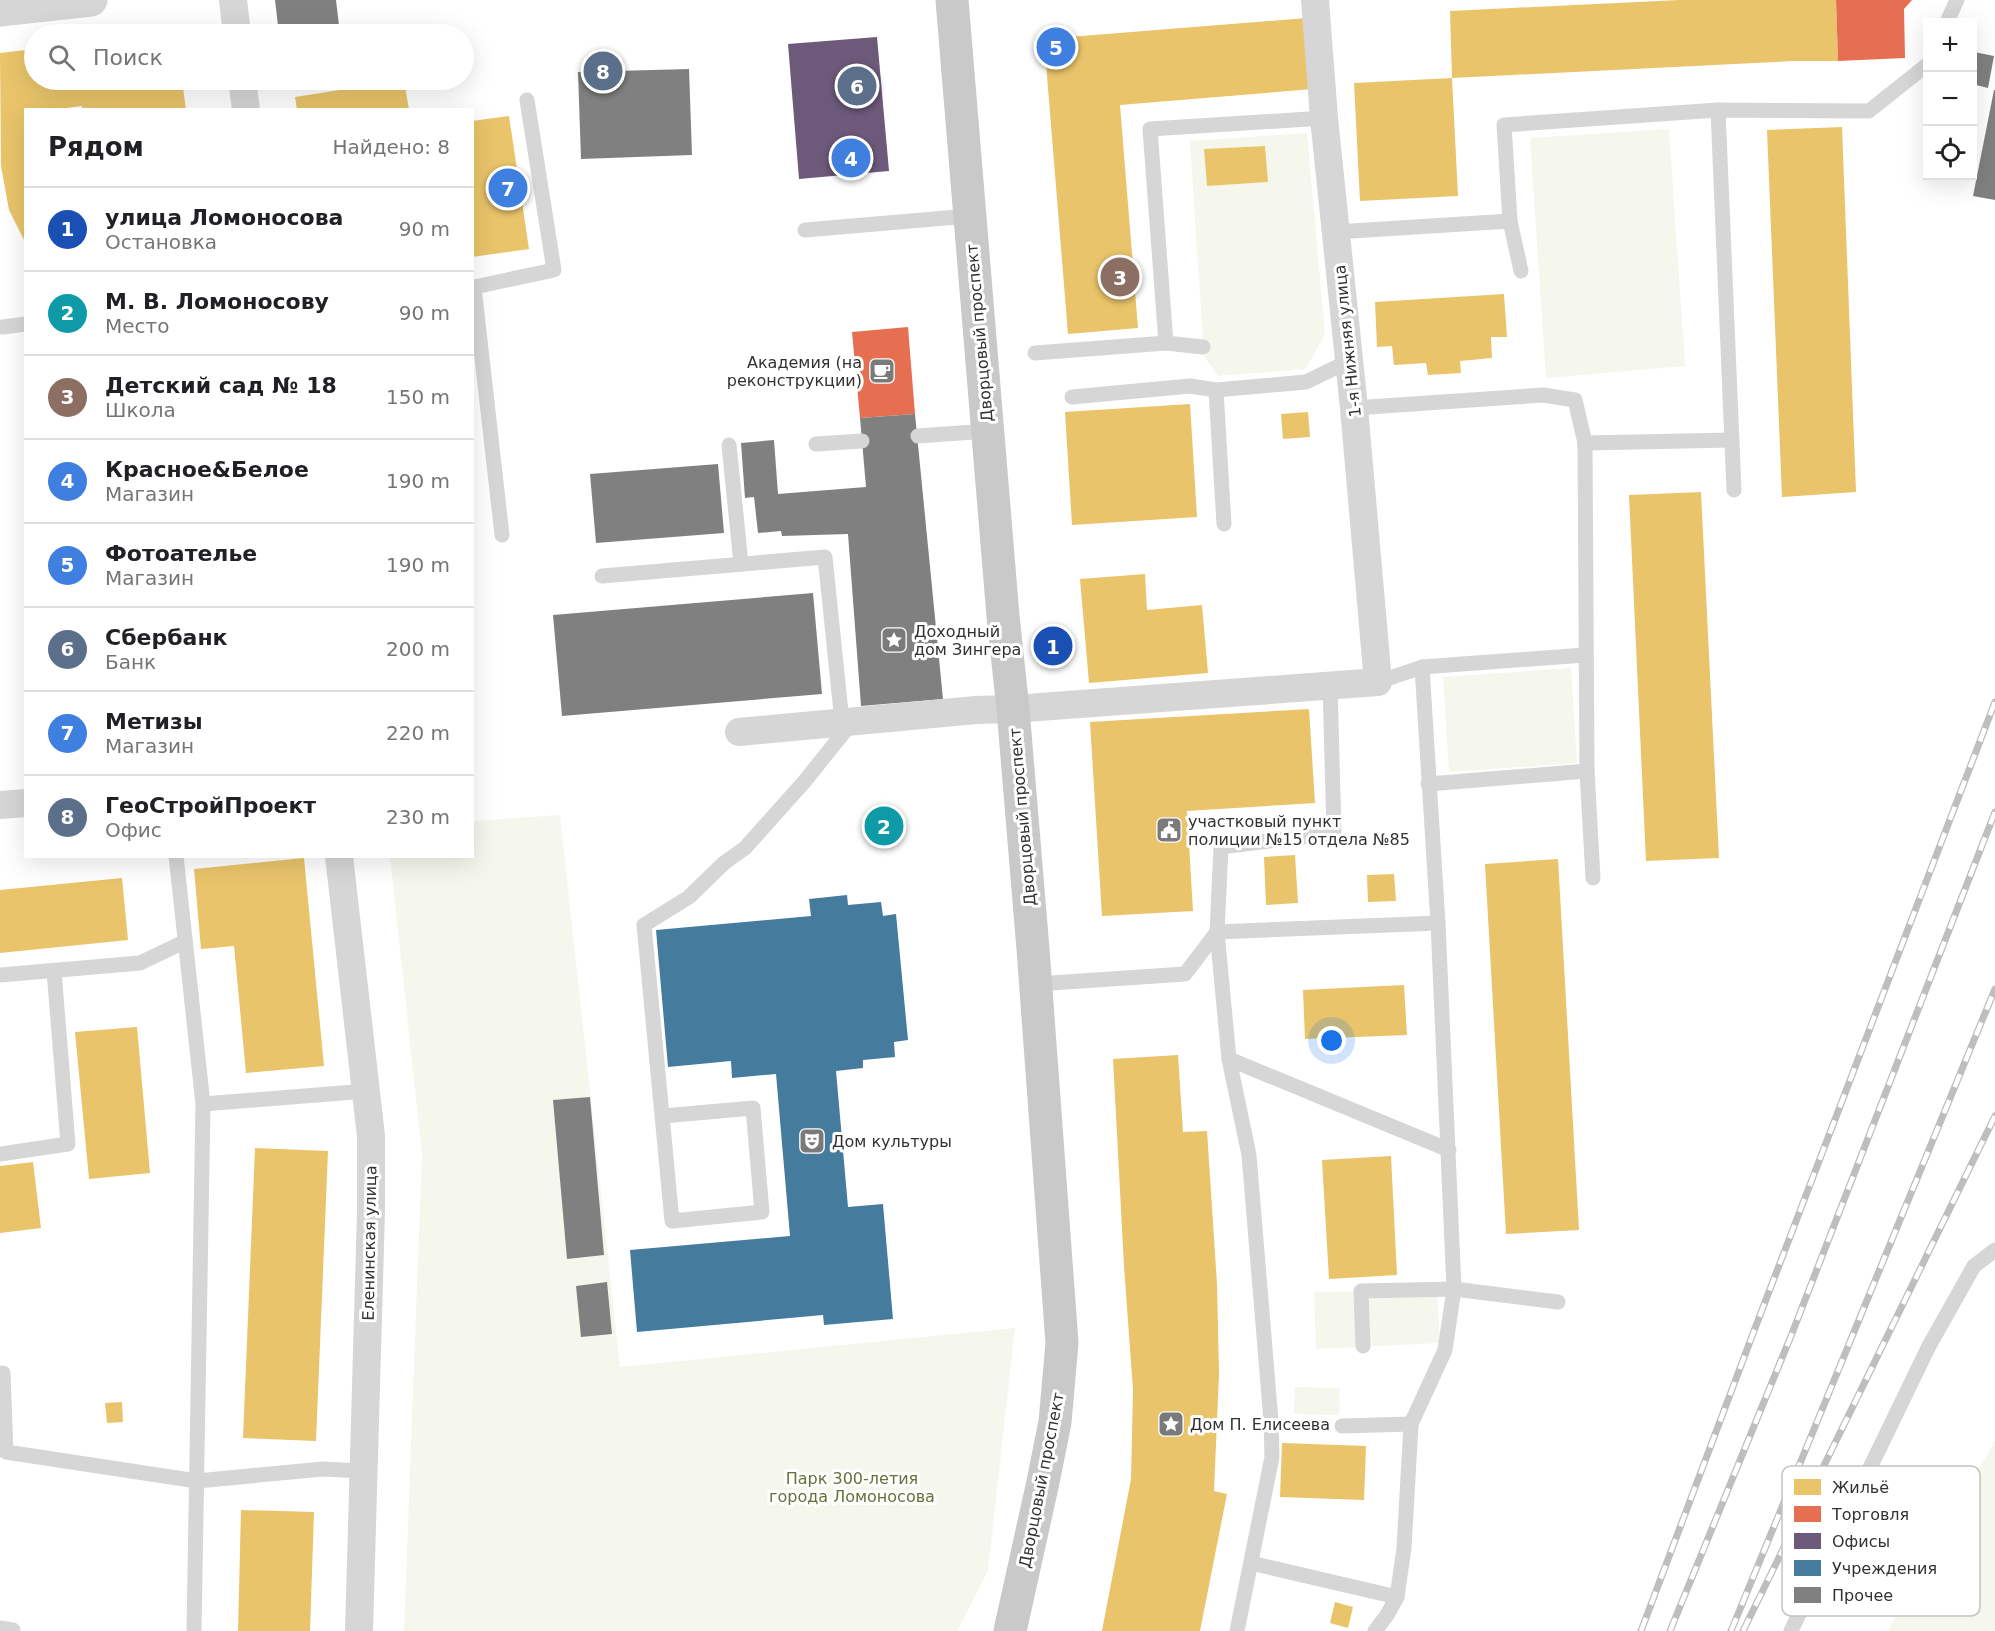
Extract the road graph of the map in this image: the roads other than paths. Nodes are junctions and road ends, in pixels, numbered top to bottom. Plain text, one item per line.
1 (91, 0) edge
2 (233, 0) edge
3 (952, 0) edge
4 (1315, 0) edge
5 (1957, 0) edge
6 (0, 10) edge
7 (1949, 18) edge
8 (236, 24) edge
9 (1923, 67) edge
10 (243, 90) edge
11 (527, 100) dead end
12 (246, 108) edge
13 (1718, 110) junction
14 (1324, 118) junction
15 (969, 216) junction
16 (1510, 221) junction
17 (805, 230) dead end
18 (1336, 232) junction
19 (1521, 271) dead end
20 (474, 287) edge
21 (474, 296) edge
22 (24, 324) edge
23 (3, 327) dead end
24 (1166, 343) junction
25 (1203, 347) dead end
26 (1035, 353) dead end
27 (1349, 360) junction
28 (1216, 390) junction
29 (1072, 397) dead end
30 (1354, 408) junction
31 (988, 431) junction
32 (918, 436) dead end
33 (1732, 440) junction
34 (862, 441) dead end
35 (1585, 443) junction
36 (816, 444) dead end
37 (729, 446) dead end
38 (1734, 490) dead end
39 (1224, 525) dead end
40 (502, 535) dead end
41 (741, 564) junction
42 (602, 576) dead end
43 (1585, 655) junction
44 (1422, 667) junction
45 (1378, 682) junction
46 (1330, 685) junction
47 (1013, 709) junction
48 (847, 722) junction
49 (739, 732) dead end
50 (1587, 771) junction
51 (1428, 784) junction
52 (24, 802) edge
53 (0, 805) edge
54 (176, 858) edge
55 (339, 858) edge
56 (1593, 878) dead end
57 (1438, 923) junction
58 (1217, 932) junction
59 (184, 942) junction
60 (54, 971) junction
61 (0, 975) edge
62 (1036, 984) junction
63 (1229, 1059) junction
64 (366, 1091) junction
65 (202, 1104) junction
66 (663, 1116) junction
67 (1449, 1150) junction
68 (0, 1154) edge
69 (1995, 1250) edge
70 (1454, 1289) junction
71 (1558, 1302) dead end
72 (1363, 1346) dead end
73 (3, 1373) dead end
74 (1411, 1424) junction
75 (1342, 1426) dead end
76 (1871, 1466) edge
77 (363, 1471) junction
78 (197, 1481) junction
79 (1251, 1563) junction
80 (1396, 1597) junction
81 (1798, 1616) edge
82 (194, 1631) edge
83 (358, 1631) edge
84 (1010, 1631) edge
85 (1237, 1631) edge
86 (1375, 1631) edge
87 (1791, 1631) edge

1 - 6 street
2 - 8 street
3 - 15 main road, Дворцовый проспект
4 - 14 street, 1-я Нижняя улица
5 - 7 lane
9 - 13 lane
10 - 12 street
11 - 20 lane
13 - 16 lane
13 - 33 lane
14 - 18 street, 1-я Нижняя улица
14 - 24 lane
15 - 17 lane
15 - 31 main road, Дворцовый проспект
16 - 18 lane
16 - 19 lane
18 - 27 street, 1-я Нижняя улица
21 - 40 lane
22 - 23 lane
24 - 25 lane
24 - 26 lane
27 - 28 lane
27 - 30 street, 1-я Нижняя улица
28 - 29 lane
28 - 39 lane
30 - 35 lane
30 - 45 street, 1-я Нижняя улица
31 - 32 lane
31 - 47 main road, Дворцовый проспект
33 - 35 lane
33 - 38 lane
34 - 36 lane
35 - 43 lane
37 - 41 lane
41 - 42 lane
41 - 48 lane
43 - 44 lane
43 - 50 lane
44 - 45 lane
44 - 51 lane
45 - 46 street
46 - 47 street
46 - 58 lane
47 - 48 street
47 - 62 main road, Дворцовый проспект
48 - 49 street
48 - 66 lane
50 - 51 lane
50 - 56 lane
51 - 57 lane
52 - 53 street
54 - 59 lane
55 - 64 street, Еленинская улица
57 - 58 lane
57 - 67 lane
58 - 62 lane
58 - 63 lane
59 - 60 lane
59 - 65 lane
60 - 61 lane
60 - 68 lane
62 - 84 main road, Дворцовый проспект
63 - 67 lane
63 - 79 lane
64 - 65 lane
64 - 77 street, Еленинская улица
65 - 78 lane
66 - 66 lane
67 - 70 lane
69 - 76 lane
70 - 71 lane
70 - 72 lane
70 - 74 lane
73 - 78 lane
74 - 75 lane
74 - 80 lane
77 - 78 lane
77 - 83 street, Еленинская улица
78 - 82 lane
79 - 80 lane
79 - 85 lane
80 - 86 lane
81 - 87 lane

